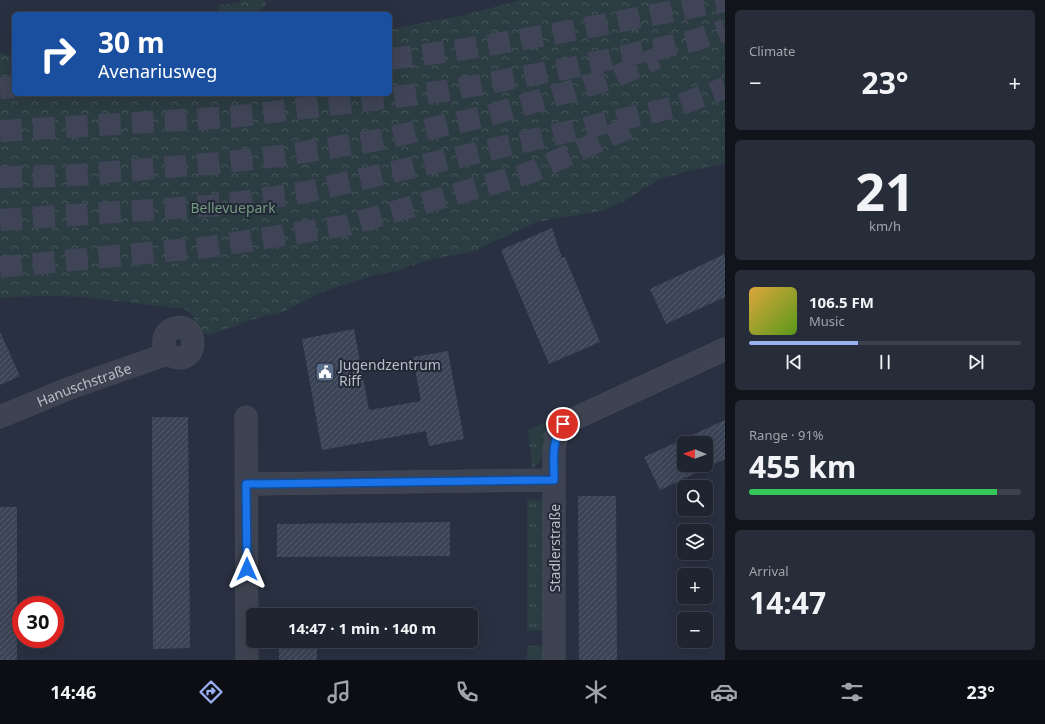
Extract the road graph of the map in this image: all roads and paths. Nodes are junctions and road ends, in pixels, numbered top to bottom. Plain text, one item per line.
1 (725, 349) edge
2 (167, 354) dead end
3 (0, 417) edge
4 (246, 417) dead end
5 (554, 480) junction
6 (246, 484) junction
7 (247, 660) edge
8 (554, 660) edge

1 - 5 street, Stadlerstraße
2 - 3 street, Hanuschstraße
4 - 6 street
5 - 6 street
5 - 8 street, Stadlerstraße
6 - 7 street

